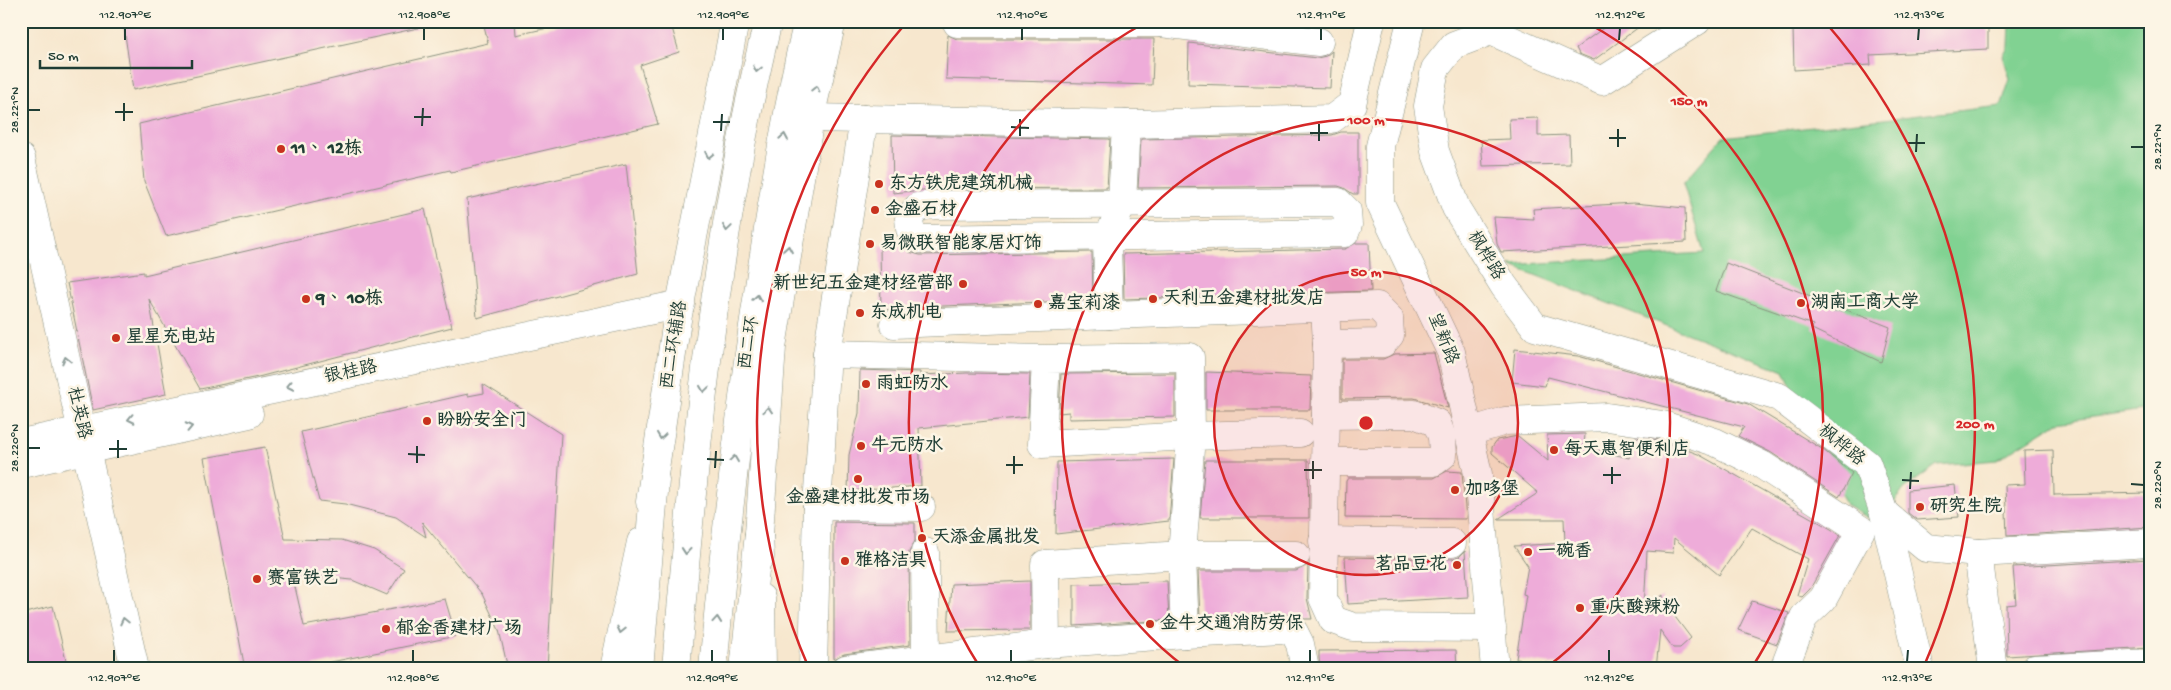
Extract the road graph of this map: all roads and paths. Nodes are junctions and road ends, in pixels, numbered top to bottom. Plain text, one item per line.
1 (735, 21) edge
2 (768, 21) edge
3 (808, 21) edge
4 (832, 21) edge
5 (956, 21) edge
6 (1371, 21) edge
7 (1411, 21) edge
8 (1697, 21) edge
9 (1161, 22) edge
10 (1319, 42) dead end
11 (810, 118) junction
12 (864, 119) junction
13 (1126, 124) junction
14 (21, 158) edge
15 (1122, 203) junction
16 (1108, 238) junction
17 (21, 243) edge
18 (1325, 307) junction
19 (679, 312) junction
20 (1109, 315) junction
21 (894, 324) dead end
22 (1327, 344) junction
23 (827, 354) junction
24 (1046, 359) junction
25 (1326, 415) junction
26 (1469, 432) junction
27 (1300, 433) dead end
28 (1191, 436) junction
29 (74, 442) junction
30 (21, 443) edge
31 (1325, 462) junction
32 (21, 464) edge
33 (655, 480) junction
34 (817, 506) junction
35 (921, 507) dead end
36 (1884, 513) junction
37 (1324, 541) junction
38 (1452, 543) dead end
39 (2150, 543) edge
40 (926, 552) dead end
41 (1978, 553) junction
42 (1296, 555) dead end
43 (1182, 556) junction
44 (1492, 628) junction
45 (1185, 634) junction
46 (1046, 644) junction
47 (926, 660) junction
48 (2150, 663) edge
49 (750, 666) edge
50 (115, 669) edge
51 (135, 669) edge
52 (614, 669) edge
53 (639, 669) edge
54 (676, 669) edge
55 (712, 669) edge
56 (814, 669) edge
57 (846, 669) edge
58 (1305, 669) edge
59 (1496, 669) edge
60 (1784, 669) edge
61 (1920, 669) edge
62 (1993, 669) edge
63 (2034, 669) edge

1 -> 19 main road, 西二环辅路
2 -> 54 main road
55 -> 3 main road, 西二环
11 -> 4 main road
5 - 9 main road
6 - 13 main road
7 - 26 main road, 望新路
8 - 36 main road, 枫桦路
9 - 10 main road
11 - 12 main road
49 -> 11 main road
12 - 13 main road
12 - 23 main road
13 - 15 main road
29 -> 14 main road, 杜英路
15 - 16 main road
15 - 16 main road
15 - 16 main road
16 - 20 main road
17 - 29 main road, 杜英路
18 - 20 main road
18 - 22 main road
18 - 22 main road
19 - 29 main road, 银桂路
19 -> 33 main road, 西二环辅路
20 - 21 main road
22 - 25 main road
23 - 24 main road
23 - 34 main road
24 - 28 main road
24 - 28 main road
25 - 31 main road
25 - 31 main road
26 - 44 main road, 望新路
26 - 60 main road
27 - 28 main road
28 - 43 main road
29 - 30 main road, 银桂路
29 - 32 main road, 银桂路
29 - 50 main road, 杜英路
51 -> 29 main road, 杜英路
31 - 37 main road
33 -> 52 main road, 西二环辅路
33 - 53 main road
34 - 35 main road
34 - 56 main road
36 - 41 main road
36 - 61 main road
37 - 38 main road
37 - 44 main road
39 - 41 main road
40 - 47 main road
41 - 62 main road
42 - 43 main road
43 - 45 main road
43 - 46 main road
44 - 59 main road, 望新路
45 - 46 main road
45 - 58 main road
46 - 47 main road
47 - 57 main road
48 - 63 main road

